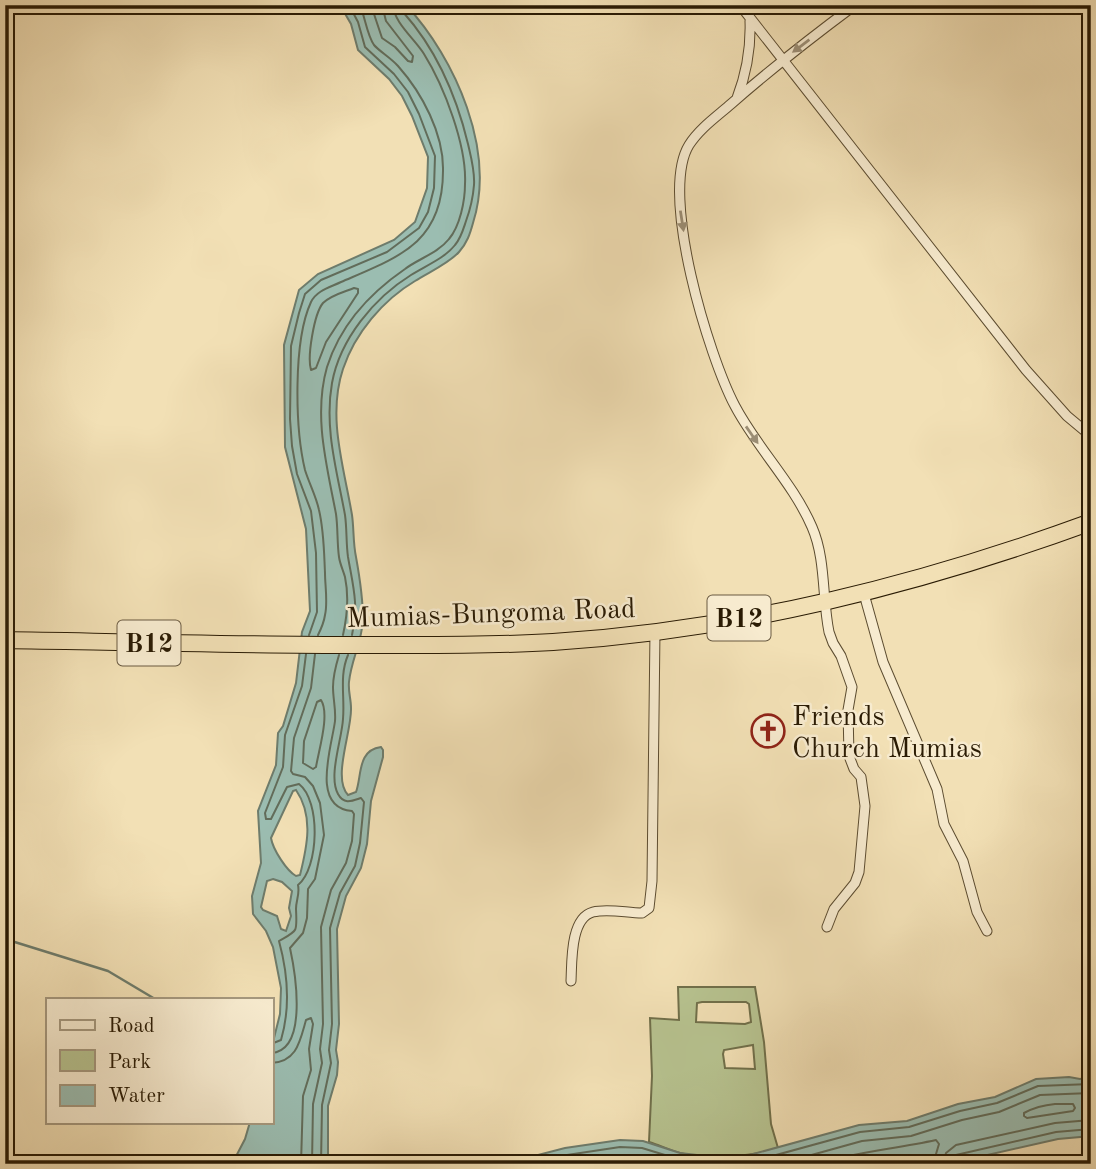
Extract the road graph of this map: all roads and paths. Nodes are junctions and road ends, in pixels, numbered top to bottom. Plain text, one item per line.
1 (740, 5) edge
2 (855, 5) edge
3 (750, 21) junction
4 (782, 60) junction
5 (737, 99) junction
6 (1091, 436) edge
7 (1091, 522) edge
8 (864, 594) junction
9 (824, 603) junction
10 (655, 631) junction
11 (5, 640) edge
12 (827, 927) dead end
13 (987, 931) dead end
14 (571, 981) dead end

1 - 3 street
2 -> 4 street
3 - 4 street
3 - 5 street
4 - 5 street
4 - 6 street
5 -> 9 street
7 - 8 highway, Mumias-Bungoma Road / B12
8 - 9 highway, Mumias-Bungoma Road / B12
8 - 13 street
9 - 10 highway, Mumias-Bungoma Road / B12
9 - 12 street
10 - 11 highway, Mumias-Bungoma Road / B12
10 - 14 street

